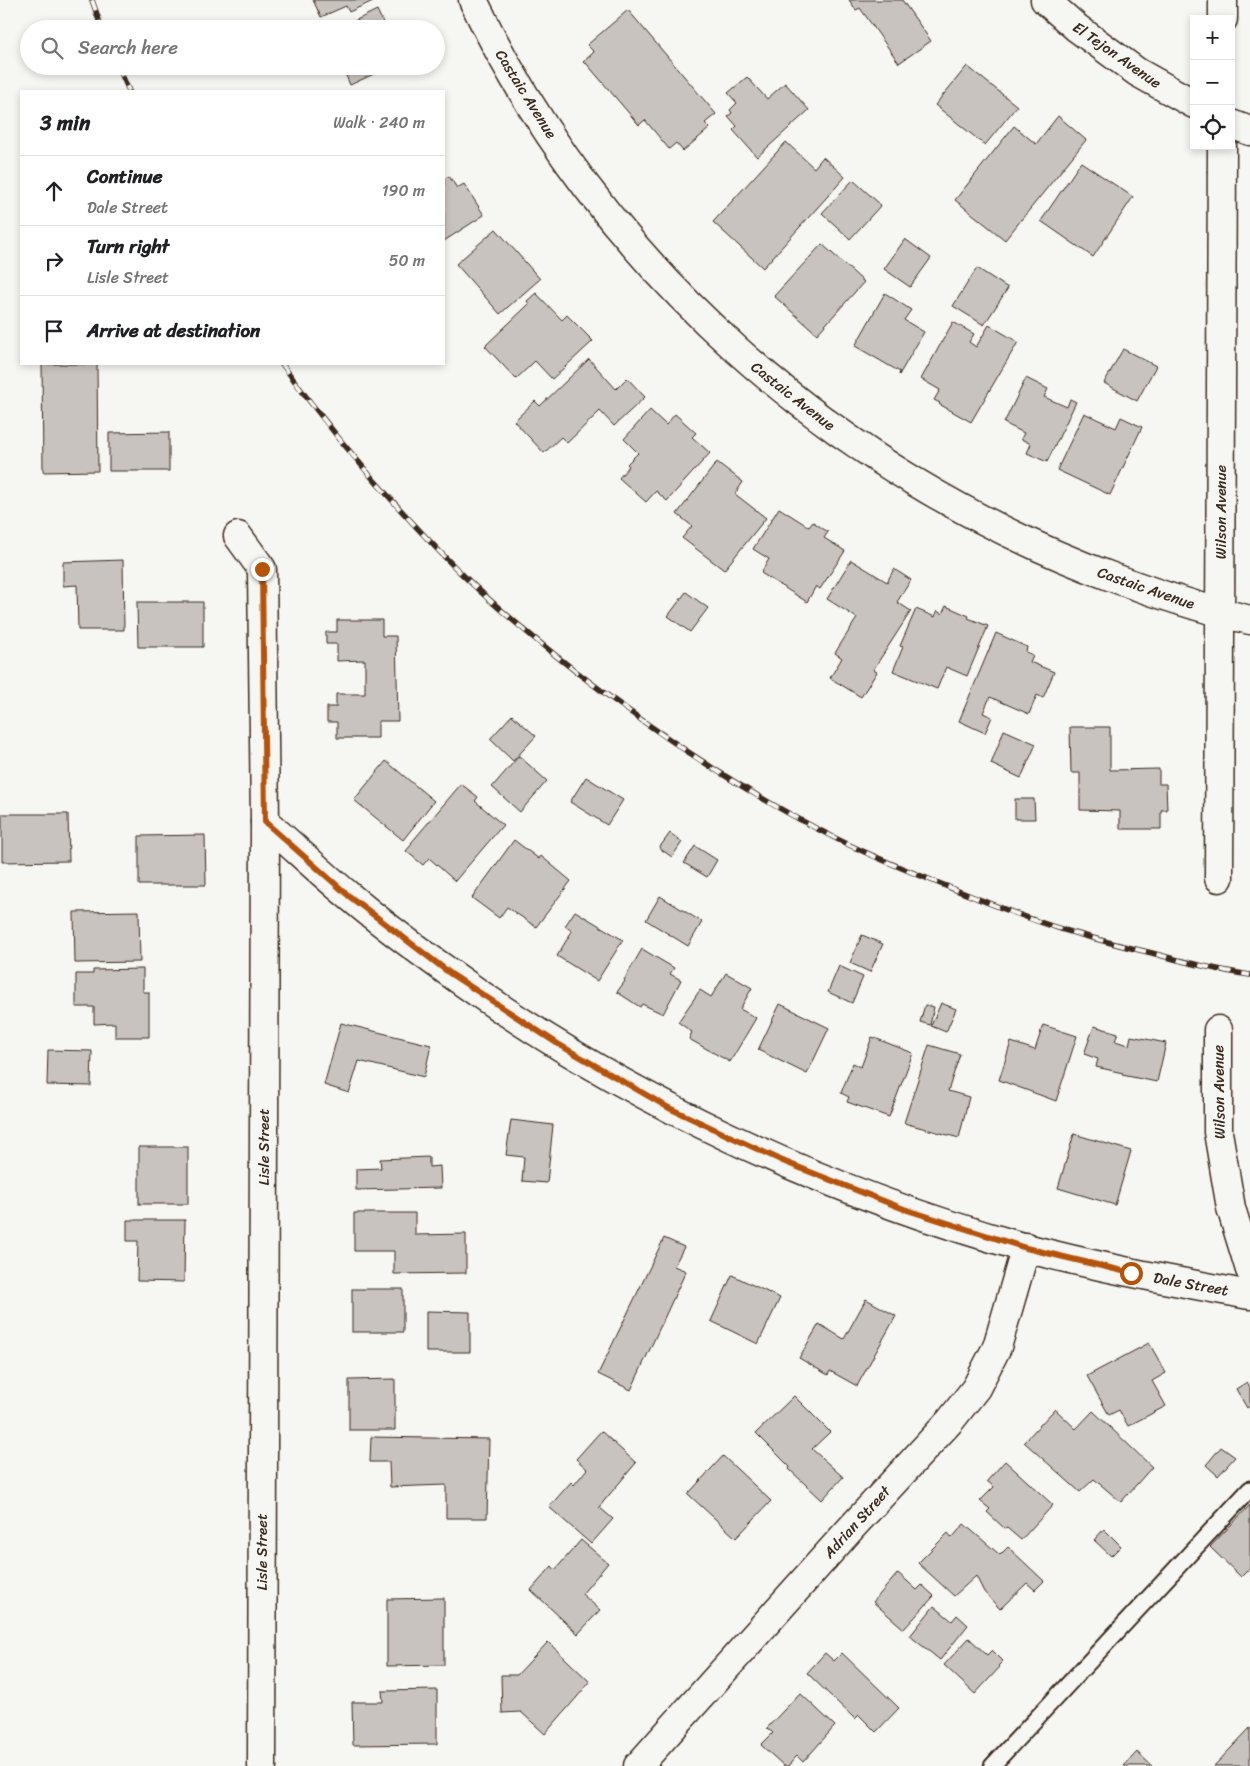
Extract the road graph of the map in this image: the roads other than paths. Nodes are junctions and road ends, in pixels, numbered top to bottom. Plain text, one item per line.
1 (472, 0) edge
2 (1045, 0) edge
3 (1223, 0) edge
4 (1223, 15) edge
5 (1190, 102) edge
6 (1235, 125) edge
7 (1250, 131) edge
8 (1222, 150) edge
9 (238, 536) dead end
10 (1221, 613) junction
11 (1250, 620) edge
12 (265, 822) junction
13 (1219, 878) dead end
14 (1218, 1030) dead end
15 (1026, 1248) junction
16 (1250, 1270) edge
17 (1250, 1295) edge
18 (1250, 1489) edge
19 (262, 1766) edge
20 (638, 1766) edge
21 (992, 1766) edge

1 - 10 street, Castaic Avenue
2 - 5 street, El Tejon Avenue
3 - 4 street
6 - 7 street
8 - 10 street, Wilson Avenue
9 - 12 street, Lisle Street
10 - 11 street, Castaic Avenue
10 - 13 street, Wilson Avenue
12 - 15 street, Dale Street
12 - 19 street, Lisle Street
14 - 16 street, Wilson Avenue
15 - 17 street, Dale Street
15 - 20 street, Adrian Street
18 - 21 lane

